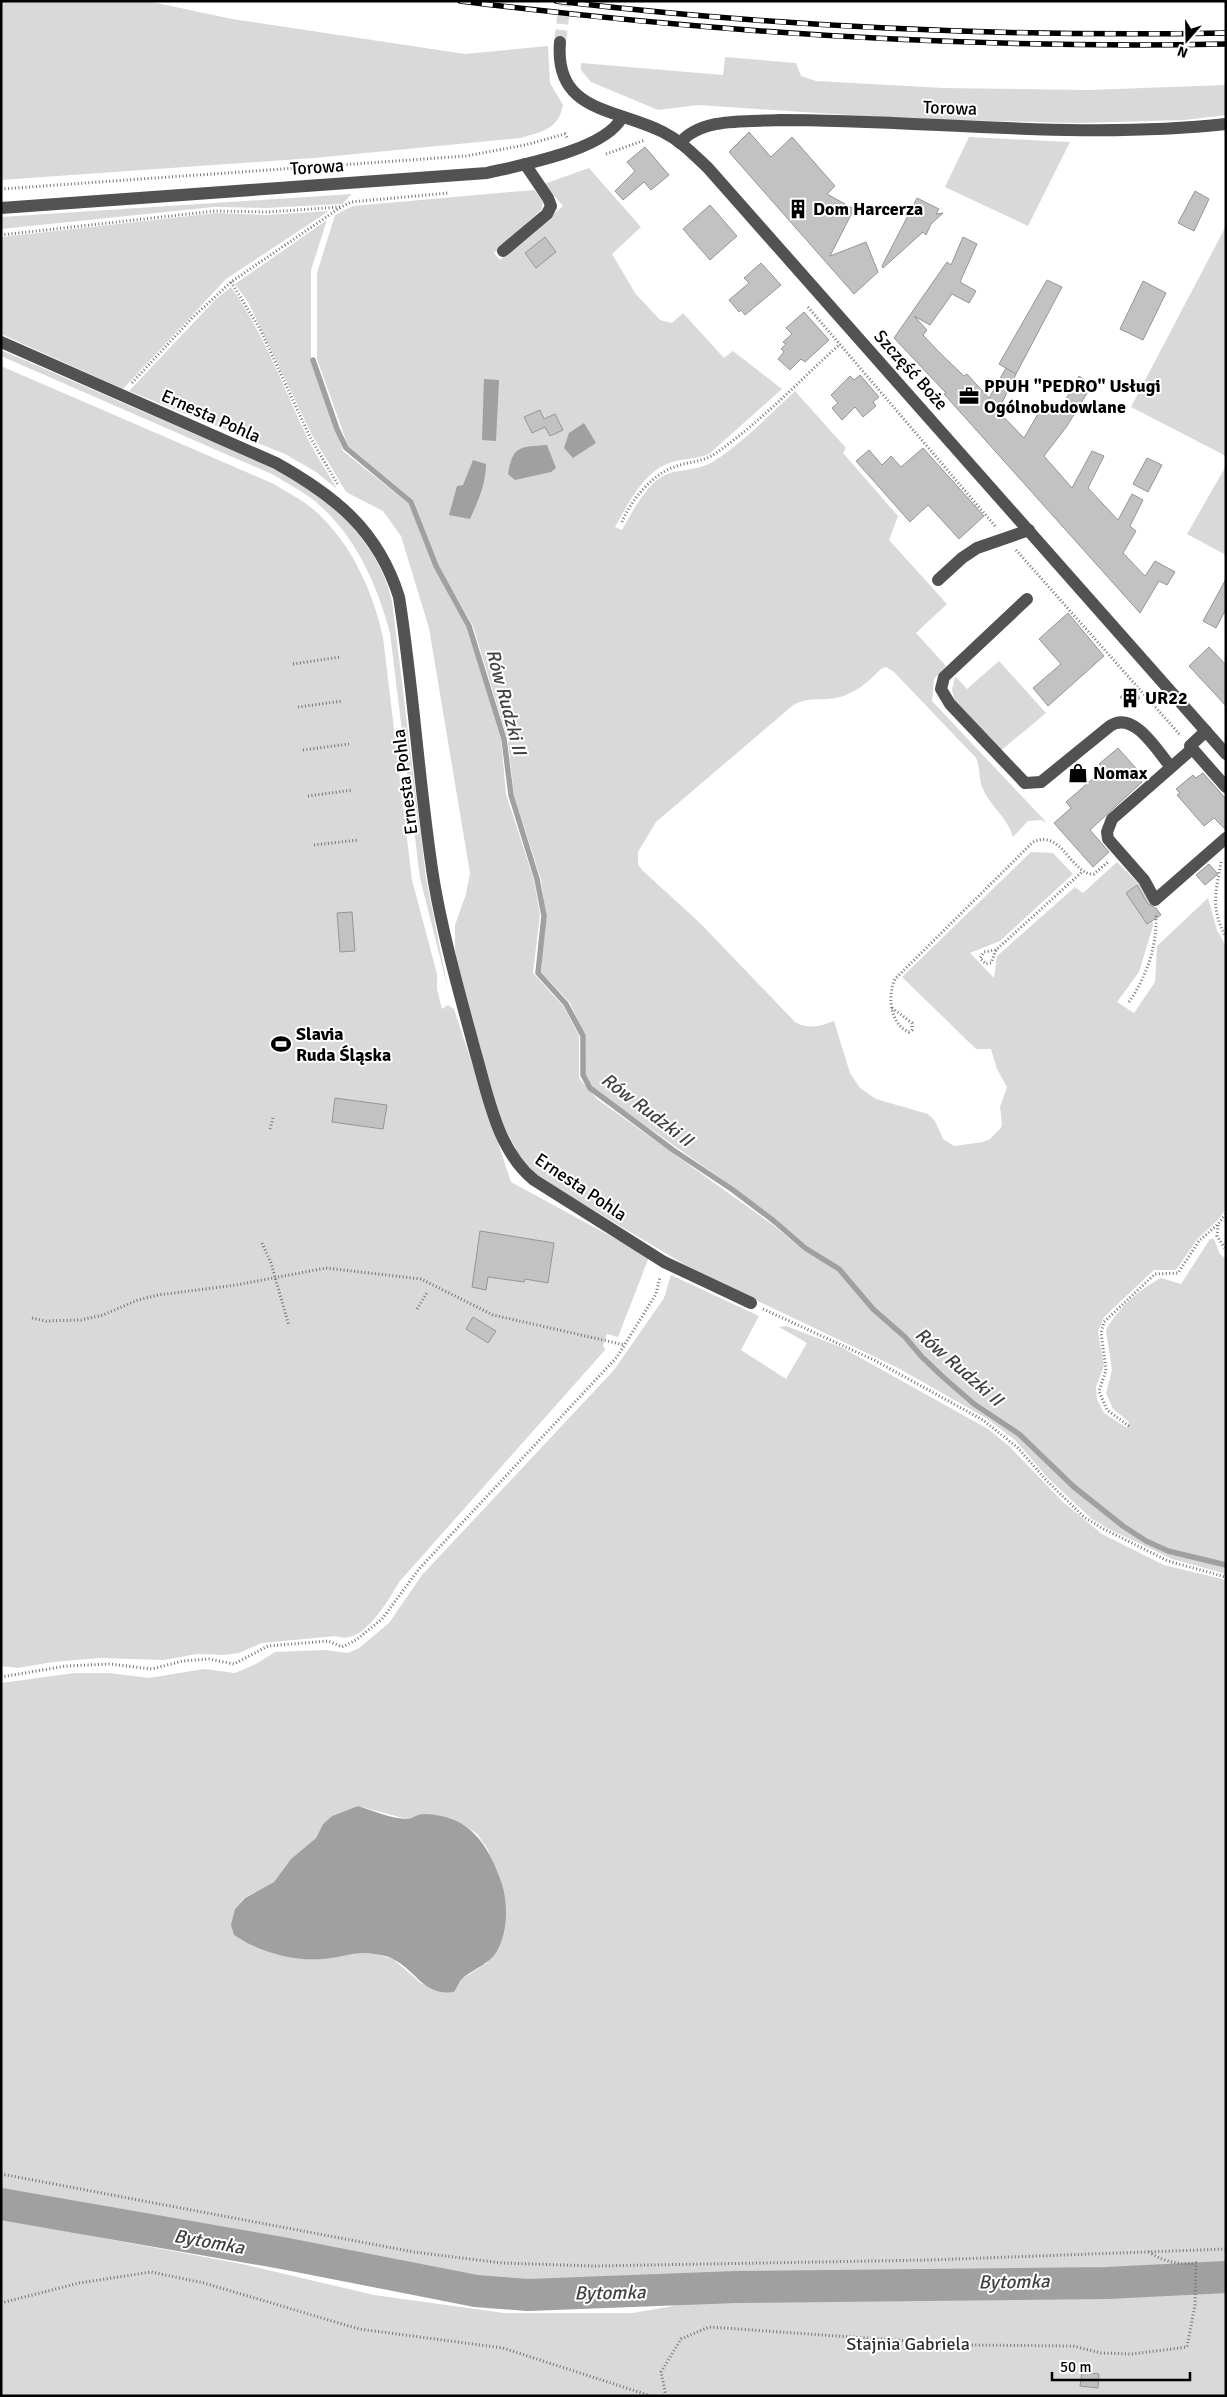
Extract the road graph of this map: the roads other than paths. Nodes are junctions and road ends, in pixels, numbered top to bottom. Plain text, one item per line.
1 (560, 42) tunnel mouth
2 (622, 117) junction
3 (1226, 124) edge
4 (680, 143) junction
5 (525, 164) junction
6 (1, 208) edge
7 (503, 250) dead end
8 (1, 342) edge
9 (1028, 530) junction
10 (938, 580) dead end
11 (1027, 599) dead end
12 (1206, 731) junction
13 (1191, 748) junction
14 (1226, 754) edge
15 (1171, 767) junction
16 (1226, 787) edge
17 (1225, 838) edge
18 (751, 1304) road end

1 - 2 street, Szczęść Boże
2 - 4 street, Szczęść Boże
2 - 5 street, Torowa
3 - 4 street, Torowa
4 - 9 street, Szczęść Boże
5 - 6 street, Torowa
5 - 7 street
8 - 18 street, Ernesta Pohla
9 - 10 street
9 - 12 street, Szczęść Boże
11 - 15 street
12 - 13 street
12 - 14 street, Szczęść Boże
13 - 15 street
13 - 16 street
15 - 17 street

